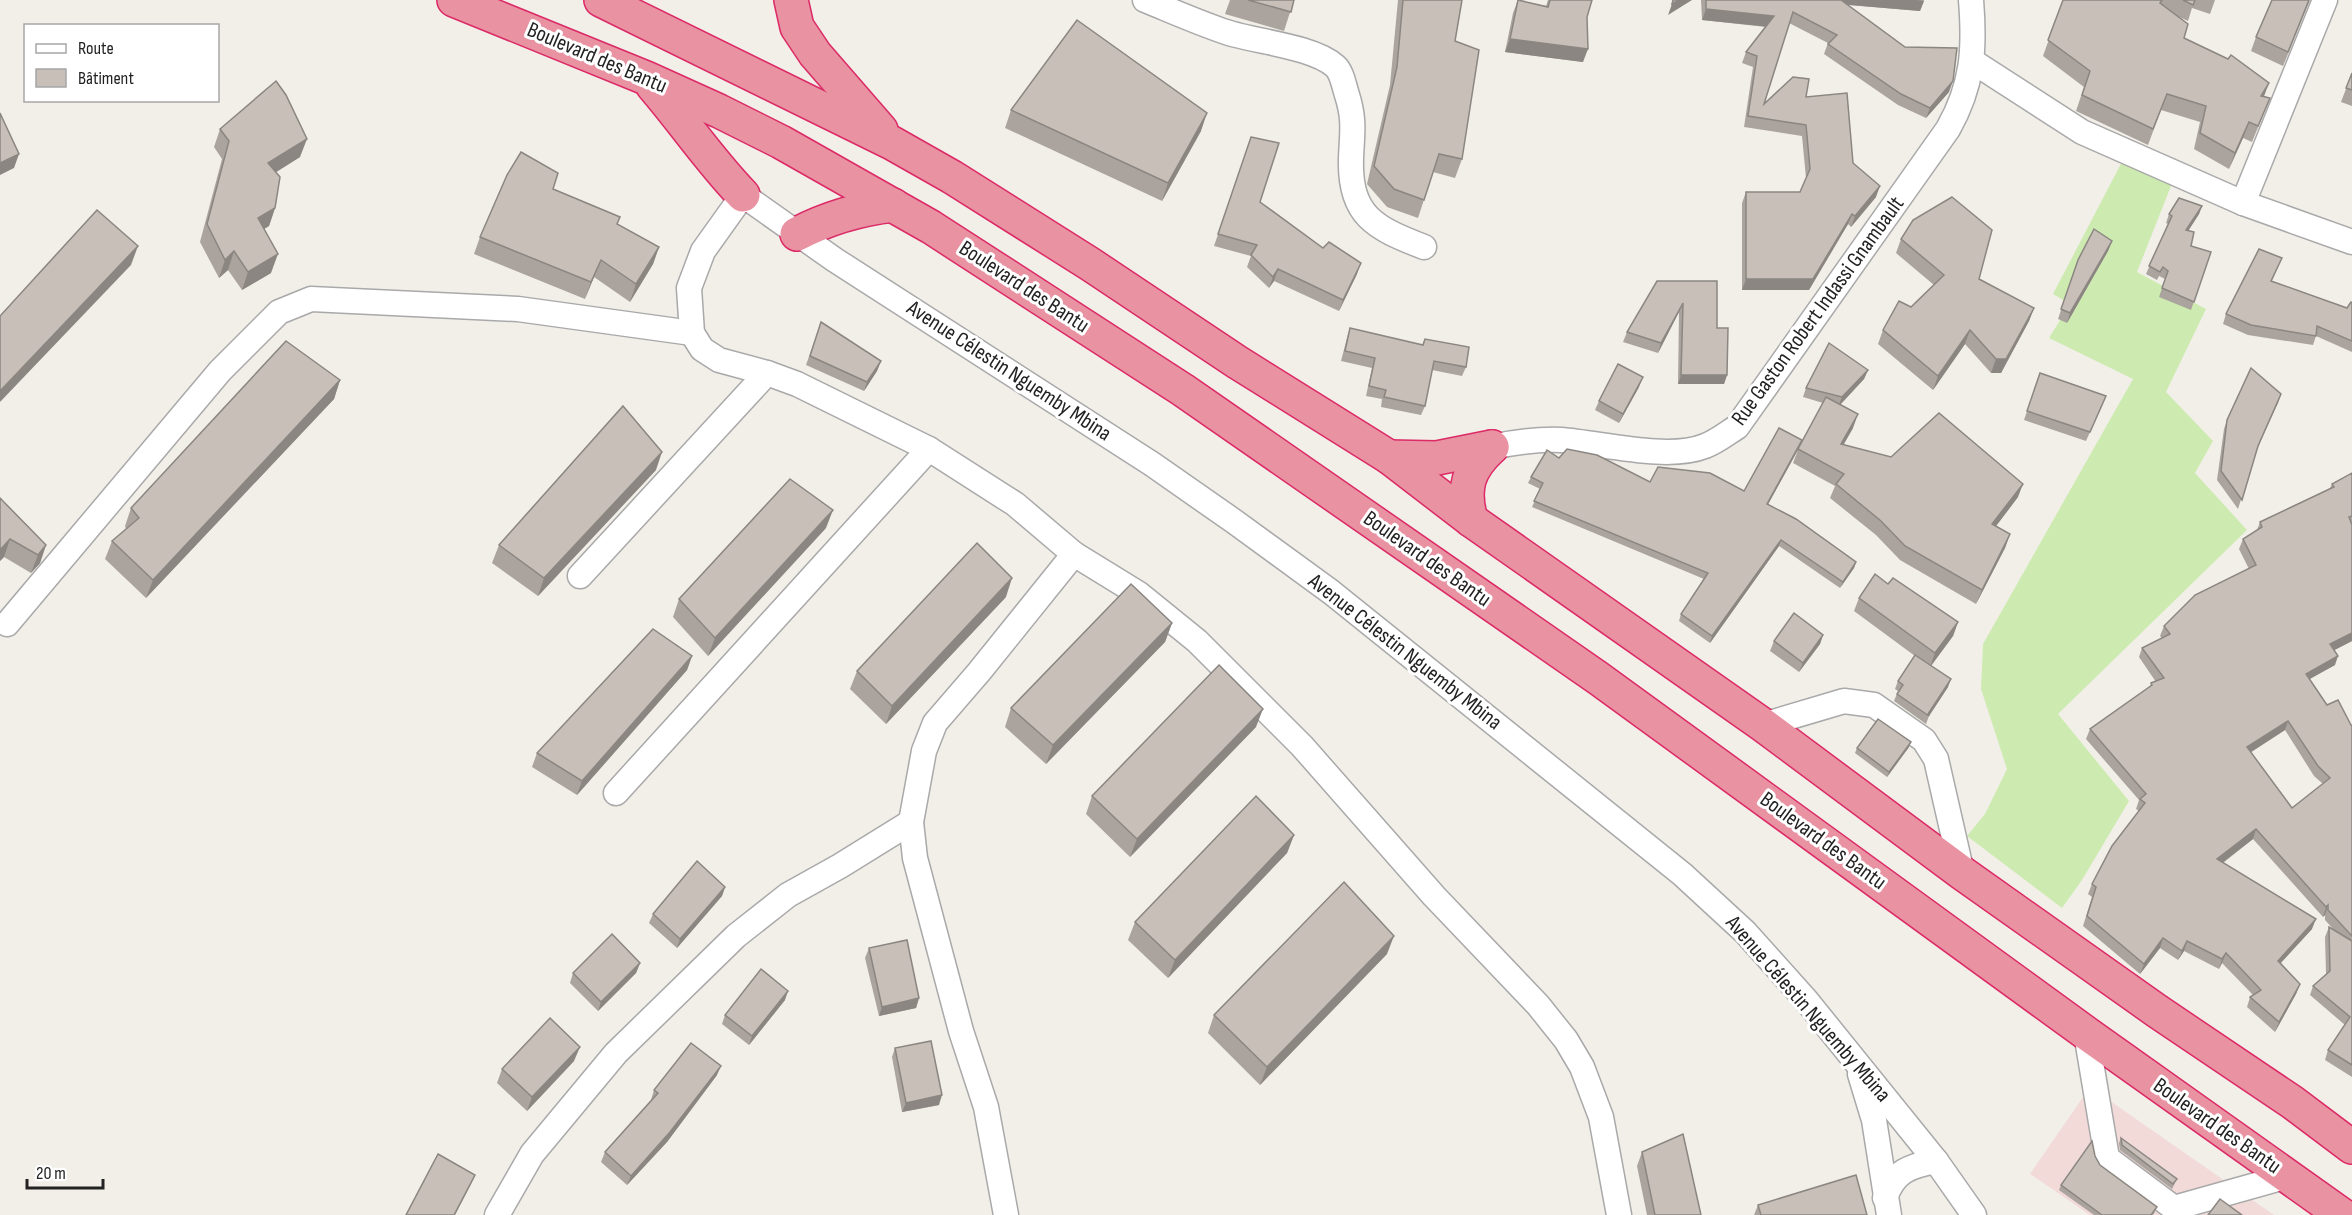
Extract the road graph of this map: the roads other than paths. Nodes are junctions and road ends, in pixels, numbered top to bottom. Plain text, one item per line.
1 (454, 0) edge
2 (601, 0) edge
3 (790, 0) edge
4 (1145, 0) edge
5 (1971, 0) edge
6 (2325, 0) edge
7 (1972, 61) junction
8 (646, 78) junction
9 (892, 143) junction
10 (743, 195) junction
11 (2243, 203) junction
12 (893, 205) junction
13 (796, 234) junction
14 (2352, 242) edge
15 (1424, 247) dead end
16 (692, 333) junction
17 (767, 373) junction
18 (1492, 447) junction
19 (929, 449) junction
20 (1389, 457) junction
21 (1471, 520) junction
22 (1074, 554) junction
23 (580, 576) dead end
24 (7, 624) dead end
25 (1763, 725) junction
26 (616, 794) dead end
27 (911, 822) junction
28 (1962, 873) junction
29 (2086, 1033) junction
30 (1856, 1059) junction
31 (2352, 1147) edge
32 (1936, 1161) junction
33 (2288, 1176) junction
34 (1887, 1206) edge
35 (2339, 1213) edge
36 (497, 1215) edge
37 (1006, 1215) edge
38 (1619, 1215) edge
39 (1974, 1215) edge

1 - 8 highway, Boulevard des Bantu
2 - 9 highway
3 - 9 highway
4 - 15 street
5 - 7 street, Rue Gaston Robert Indassi Gnambault
6 - 11 street
7 - 11 street
7 - 18 street, Rue Gaston Robert Indassi Gnambault
8 - 10 highway
8 - 12 highway, Boulevard des Bantu
9 - 20 highway
10 - 13 street, Avenue Célestin Nguemby Mbina
10 - 16 street
11 - 14 street
12 - 13 highway
12 - 29 highway, Boulevard des Bantu
13 - 30 street, Avenue Célestin Nguemby Mbina
16 - 17 street
16 - 24 street
17 - 19 street
17 - 23 street
18 - 20 highway
18 - 21 highway
19 - 22 street
19 - 26 street
20 - 21 highway
21 - 25 highway
22 - 27 street
22 - 38 street
25 - 28 highway
25 - 28 street
27 - 36 street
27 - 37 street
28 - 31 highway
29 - 33 highway, Boulevard des Bantu
29 - 33 street
30 - 32 street, Avenue Célestin Nguemby Mbina
30 - 34 street
32 - 34 street
32 - 39 street, Avenue Célestin Nguemby Mbina
33 - 35 highway, Boulevard des Bantu

